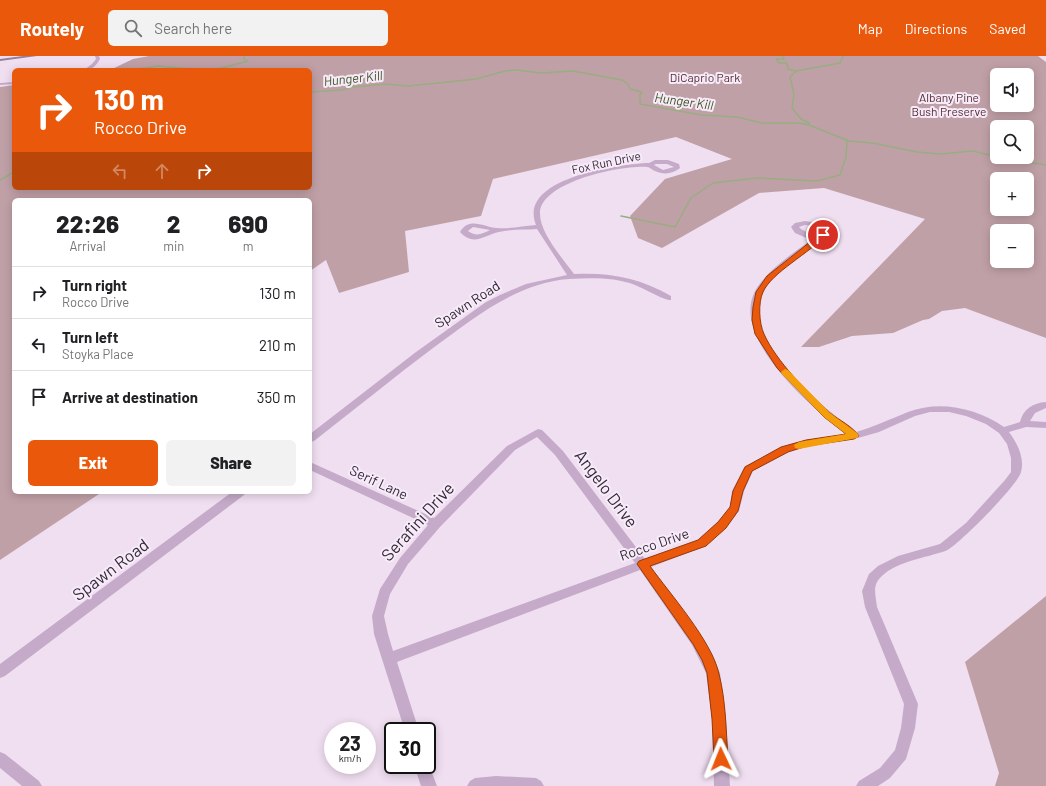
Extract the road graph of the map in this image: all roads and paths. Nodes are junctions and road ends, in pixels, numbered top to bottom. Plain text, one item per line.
1 (34, 56) edge
2 (97, 56) edge
3 (0, 60) edge
4 (89, 68) edge
5 (12, 83) edge
6 (0, 84) edge
7 (650, 165) dead end
8 (540, 228) junction
9 (496, 230) dead end
10 (816, 240) dead end
11 (572, 277) junction
12 (668, 298) dead end
13 (1046, 405) edge
14 (1024, 424) junction
15 (1046, 425) edge
16 (1003, 430) junction
17 (538, 432) joint
18 (854, 436) junction
19 (312, 437) edge
20 (312, 467) edge
21 (237, 494) edge
22 (436, 524) junction
23 (643, 564) junction
24 (390, 658) junction
25 (0, 672) edge
26 (409, 722) edge
27 (0, 759) edge
28 (425, 774) edge
29 (34, 786) edge
30 (429, 786) edge
31 (475, 786) edge
32 (536, 786) edge
33 (722, 786) edge
34 (864, 786) edge

1 - 3 street
2 - 4 street
5 - 6 street
7 - 8 street, Fox Run Drive
8 - 9 street
8 - 11 street, Fox Run Drive
10 - 18 street
11 - 12 street, Spawn Road
11 - 19 street, Spawn Road
13 - 14 street
14 - 15 street
14 - 16 street
16 - 18 street, Rocco Drive
16 - 34 street
17 - 22 street, Serafini Drive
17 - 23 street, Angelo Drive
18 - 23 street, Rocco Drive
20 - 22 street, Serif Lane
21 - 25 street, Spawn Road
22 - 24 street, Serafini Drive
23 - 24 street, Rocco Drive
23 - 33 street, Angelo Drive
24 - 26 street, Serafini Drive
27 - 29 street
28 - 30 street
31 - 32 street

